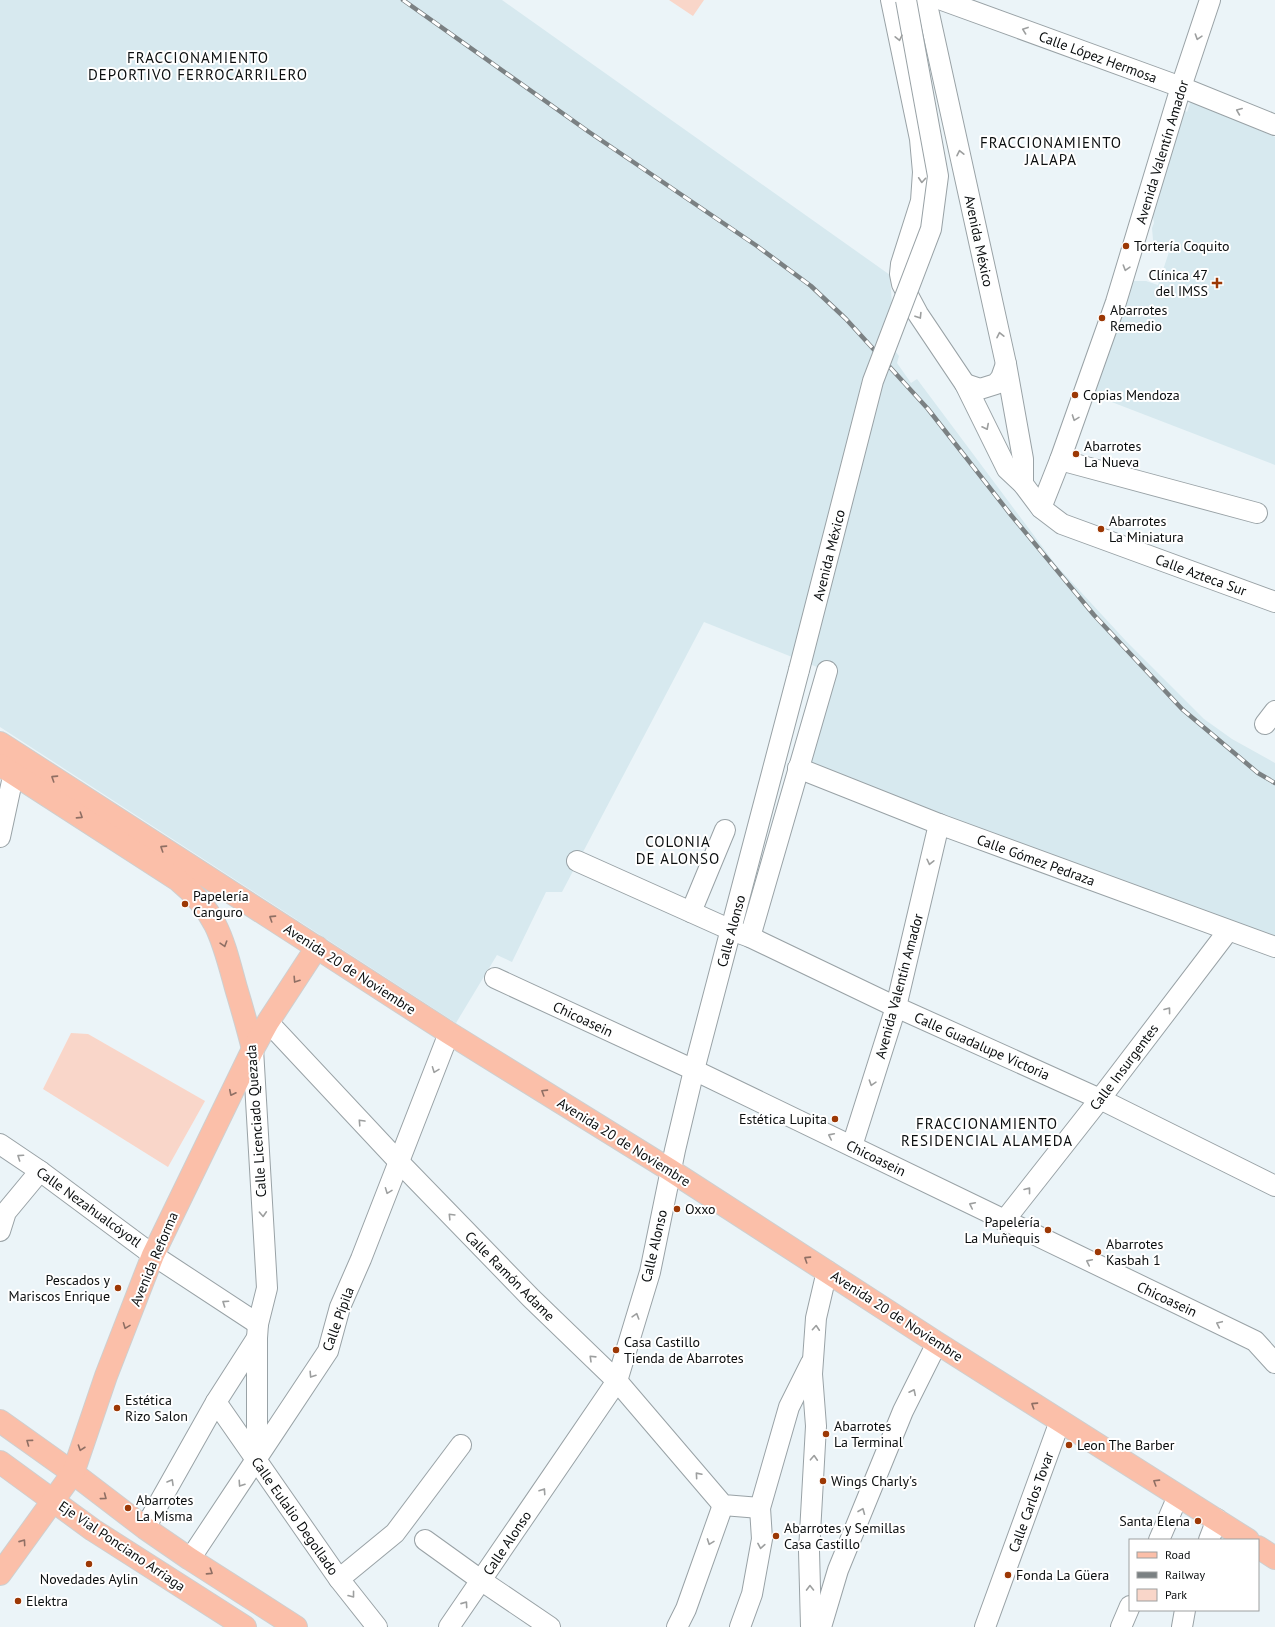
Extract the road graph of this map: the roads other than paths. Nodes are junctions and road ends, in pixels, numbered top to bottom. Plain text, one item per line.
1 (891, 0) edge
2 (906, 0) edge
3 (926, 0) edge
4 (942, 0) edge
5 (1210, 0) edge
6 (1181, 87) junction
7 (1275, 125) edge
8 (1006, 364) junction
9 (965, 384) junction
10 (1060, 460) junction
11 (1023, 484) junction
12 (1041, 508) junction
13 (1257, 513) dead end
14 (1275, 602) edge
15 (827, 672) dead end
16 (8, 759) edge
17 (798, 768) junction
18 (760, 821) joint
19 (939, 824) junction
20 (725, 830) dead end
21 (0, 837) edge
22 (577, 861) dead end
23 (691, 912) junction
24 (731, 930) junction
25 (1228, 931) junction
26 (750, 936) junction
27 (317, 947) junction
28 (1275, 947) edge
29 (495, 978) dead end
30 (896, 1007) junction
31 (268, 1022) junction
32 (449, 1033) junction
33 (253, 1049) junction
34 (694, 1070) junction
35 (1100, 1099) junction
36 (0, 1144) edge
37 (852, 1146) junction
38 (399, 1162) junction
39 (670, 1170) junction
40 (40, 1171) junction
41 (1275, 1186) edge
42 (1004, 1221) junction
43 (0, 1231) edge
44 (153, 1255) junction
45 (827, 1271) junction
46 (257, 1331) junction
47 (1255, 1341) junction
48 (1275, 1341) edge
49 (937, 1342) junction
50 (813, 1359) junction
51 (1274, 1360) edge
52 (617, 1381) junction
53 (216, 1402) junction
54 (0, 1421) edge
55 (1060, 1421) junction
56 (461, 1444) dead end
57 (256, 1460) junction
58 (0, 1462) edge
59 (72, 1473) junction
60 (1178, 1496) junction
61 (53, 1500) junction
62 (723, 1505) junction
63 (760, 1508) junction
64 (1217, 1519) junction
65 (144, 1528) junction
66 (1159, 1539) edge
67 (1209, 1539) edge
68 (1247, 1539) edge
69 (424, 1540) dead end
70 (1259, 1548) edge
71 (1275, 1558) edge
72 (190, 1559) junction
73 (0, 1574) edge
74 (339, 1579) junction
75 (482, 1581) junction
76 (1129, 1608) edge
77 (1185, 1611) edge
78 (245, 1627) edge
79 (296, 1627) edge
80 (377, 1627) edge
81 (449, 1627) edge
82 (550, 1627) edge
83 (677, 1627) edge
84 (740, 1627) edge
85 (811, 1627) edge
86 (821, 1627) edge
87 (985, 1627) edge
88 (1121, 1627) edge
89 (1182, 1627) edge

1 -> 9 street
2 - 18 street, Avenida México, bridge
8 -> 3 street, Avenida México
6 -> 4 street, Calle López Hermosa
5 -> 6 street, Avenida Valentín Amador
7 -> 6 street, Calle López Hermosa
6 -> 10 street, Avenida Valentín Amador
8 - 9 street
8 - 11 street, Avenida México
9 -> 11 street
10 - 12 street, Avenida Valentín Amador
10 - 13 street
11 - 12 street
12 - 14 street, Calle Azteca Sur
15 - 17 street, Calle Alonso
16 - 21 street
27 -> 16 main road, Avenida 20 de Noviembre
16 -> 33 main road, Calle Licenciado Quezada
17 - 19 street, Calle Gómez Pedraza
17 - 26 street, Calle Alonso
18 - 24 street, Calle Alonso
19 - 25 street, Calle Gómez Pedraza
19 -> 30 street, Avenida Valentín Amador
20 - 23 street
22 - 23 street, Calle Guadalupe Victoria
23 - 24 street, Calle Guadalupe Victoria
24 - 26 street, Calle Guadalupe Victoria
24 - 34 street, Calle Alonso
25 - 28 street, Calle Gómez Pedraza
35 -> 25 street, Calle Insurgentes
26 - 30 street, Calle Guadalupe Victoria
27 -> 31 main road, Avenida Reforma
27 - 32 main road, Avenida 20 de Noviembre
29 - 34 street, Chicoasein
30 - 35 street, Calle Guadalupe Victoria
30 -> 37 street, Avenida Valentín Amador
31 - 33 main road, Avenida Reforma
38 -> 31 street, Calle Ramón Adame
32 -> 38 street, Calle Pípila
39 -> 32 main road, Avenida 20 de Noviembre
33 -> 44 main road, Avenida Reforma
33 -> 46 street, Calle Licenciado Quezada
37 -> 34 street, Chicoasein
34 - 39 street, Calle Alonso
35 - 41 street, Calle Guadalupe Victoria
42 -> 35 street, Calle Insurgentes
40 -> 36 street, Calle Nezahualcóyotl
42 -> 37 street, Chicoasein
52 -> 38 street, Calle Ramón Adame
38 -> 57 street, Calle Pípila
45 -> 39 main road, Avenida 20 de Noviembre
52 -> 39 street, Calle Alonso
40 - 43 street
40 - 44 street, Calle Nezahualcóyotl
47 -> 42 street, Chicoasein
46 -> 44 street, Calle Nezahualcóyotl
44 -> 59 main road, Avenida Reforma
45 - 49 main road, Avenida 20 de Noviembre
50 -> 45 street
46 - 53 street, Calle Licenciado Quezada
46 - 57 street, Calle Licenciado Quezada
47 - 48 street, Chicoasein
47 - 51 street, Chicoasein
55 -> 49 main road, Avenida 20 de Noviembre
86 -> 49 street
50 - 63 street
85 -> 50 street
62 -> 52 street, Calle Ramón Adame
75 -> 52 street, Calle Alonso
53 - 57 street, Calle Eulalio Degollado
65 -> 53 street, Calle Licenciado Quezada
59 -> 54 main road, Eje Vial Ponciano Arriaga
60 -> 55 main road, Avenida 20 de Noviembre
55 - 87 street, Calle Carlos Tovar
56 - 74 street
57 -> 72 street, Calle Pípila
57 - 74 street, Calle Eulalio Degollado
58 - 61 main road, Eje Vial Ponciano Arriaga
59 - 61 main road, Avenida Reforma
59 -> 65 main road, Eje Vial Ponciano Arriaga
60 - 64 main road, Avenida 20 de Noviembre
60 - 66 street
73 -> 61 main road, Avenida Reforma
61 - 78 main road, Eje Vial Ponciano Arriaga
62 - 63 street
62 -> 83 street
63 -> 84 street
64 - 67 street
64 - 68 main road, Avenida 20 de Noviembre
65 - 72 main road, Eje Vial Ponciano Arriaga
69 - 75 street
70 - 71 main road
72 -> 79 main road, Eje Vial Ponciano Arriaga
74 -> 80 street, Calle Eulalio Degollado
81 -> 75 street, Calle Alonso
75 - 82 street
76 - 88 street
77 - 89 street

